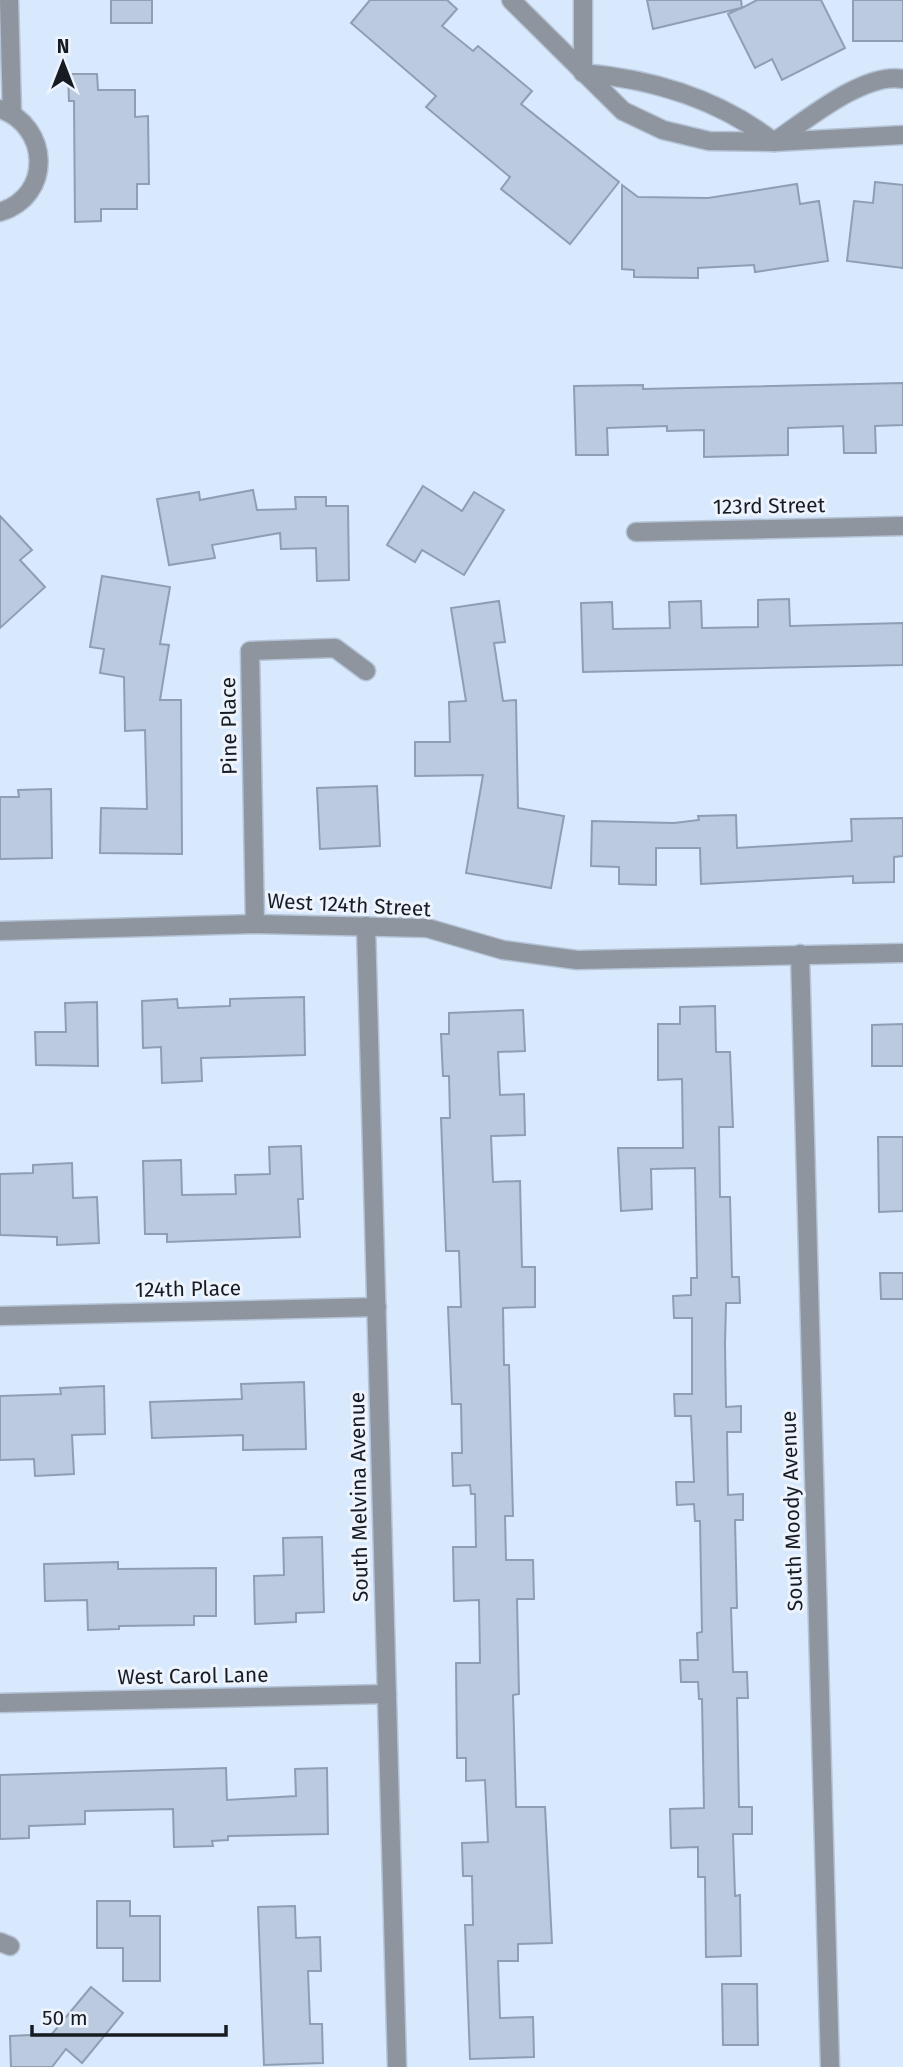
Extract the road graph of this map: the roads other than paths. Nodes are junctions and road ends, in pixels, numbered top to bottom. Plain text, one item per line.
1 (9, 0) edge
2 (511, 0) edge
3 (583, 0) edge
4 (583, 73) junction
5 (903, 79) edge
6 (6, 111) edge
7 (903, 135) edge
8 (774, 142) junction
9 (0, 212) edge
10 (903, 526) edge
11 (636, 532) dead end
12 (366, 671) dead end
13 (255, 924) junction
14 (366, 926) junction
15 (0, 931) edge
16 (903, 953) edge
17 (800, 954) junction
18 (377, 1307) junction
19 (0, 1316) edge
20 (387, 1693) junction
21 (0, 1703) edge
22 (397, 2067) edge
23 (830, 2067) edge

1 - 6 street
2 - 4 street
3 - 4 street
4 - 8 street
4 - 8 street
5 - 8 street
6 - 9 street
7 - 8 street
10 - 11 street, 123rd Street
12 - 13 street, Pine Place
13 - 14 street, West 124th Street
13 - 15 street, West 124th Street
14 - 17 street, West 124th Street
14 - 18 street, South Melvina Avenue
16 - 17 street, West 124th Street
17 - 23 street, South Moody Avenue
18 - 19 street, 124th Place
18 - 20 street, South Melvina Avenue
20 - 21 street, West Carol Lane
20 - 22 street, South Melvina Avenue

